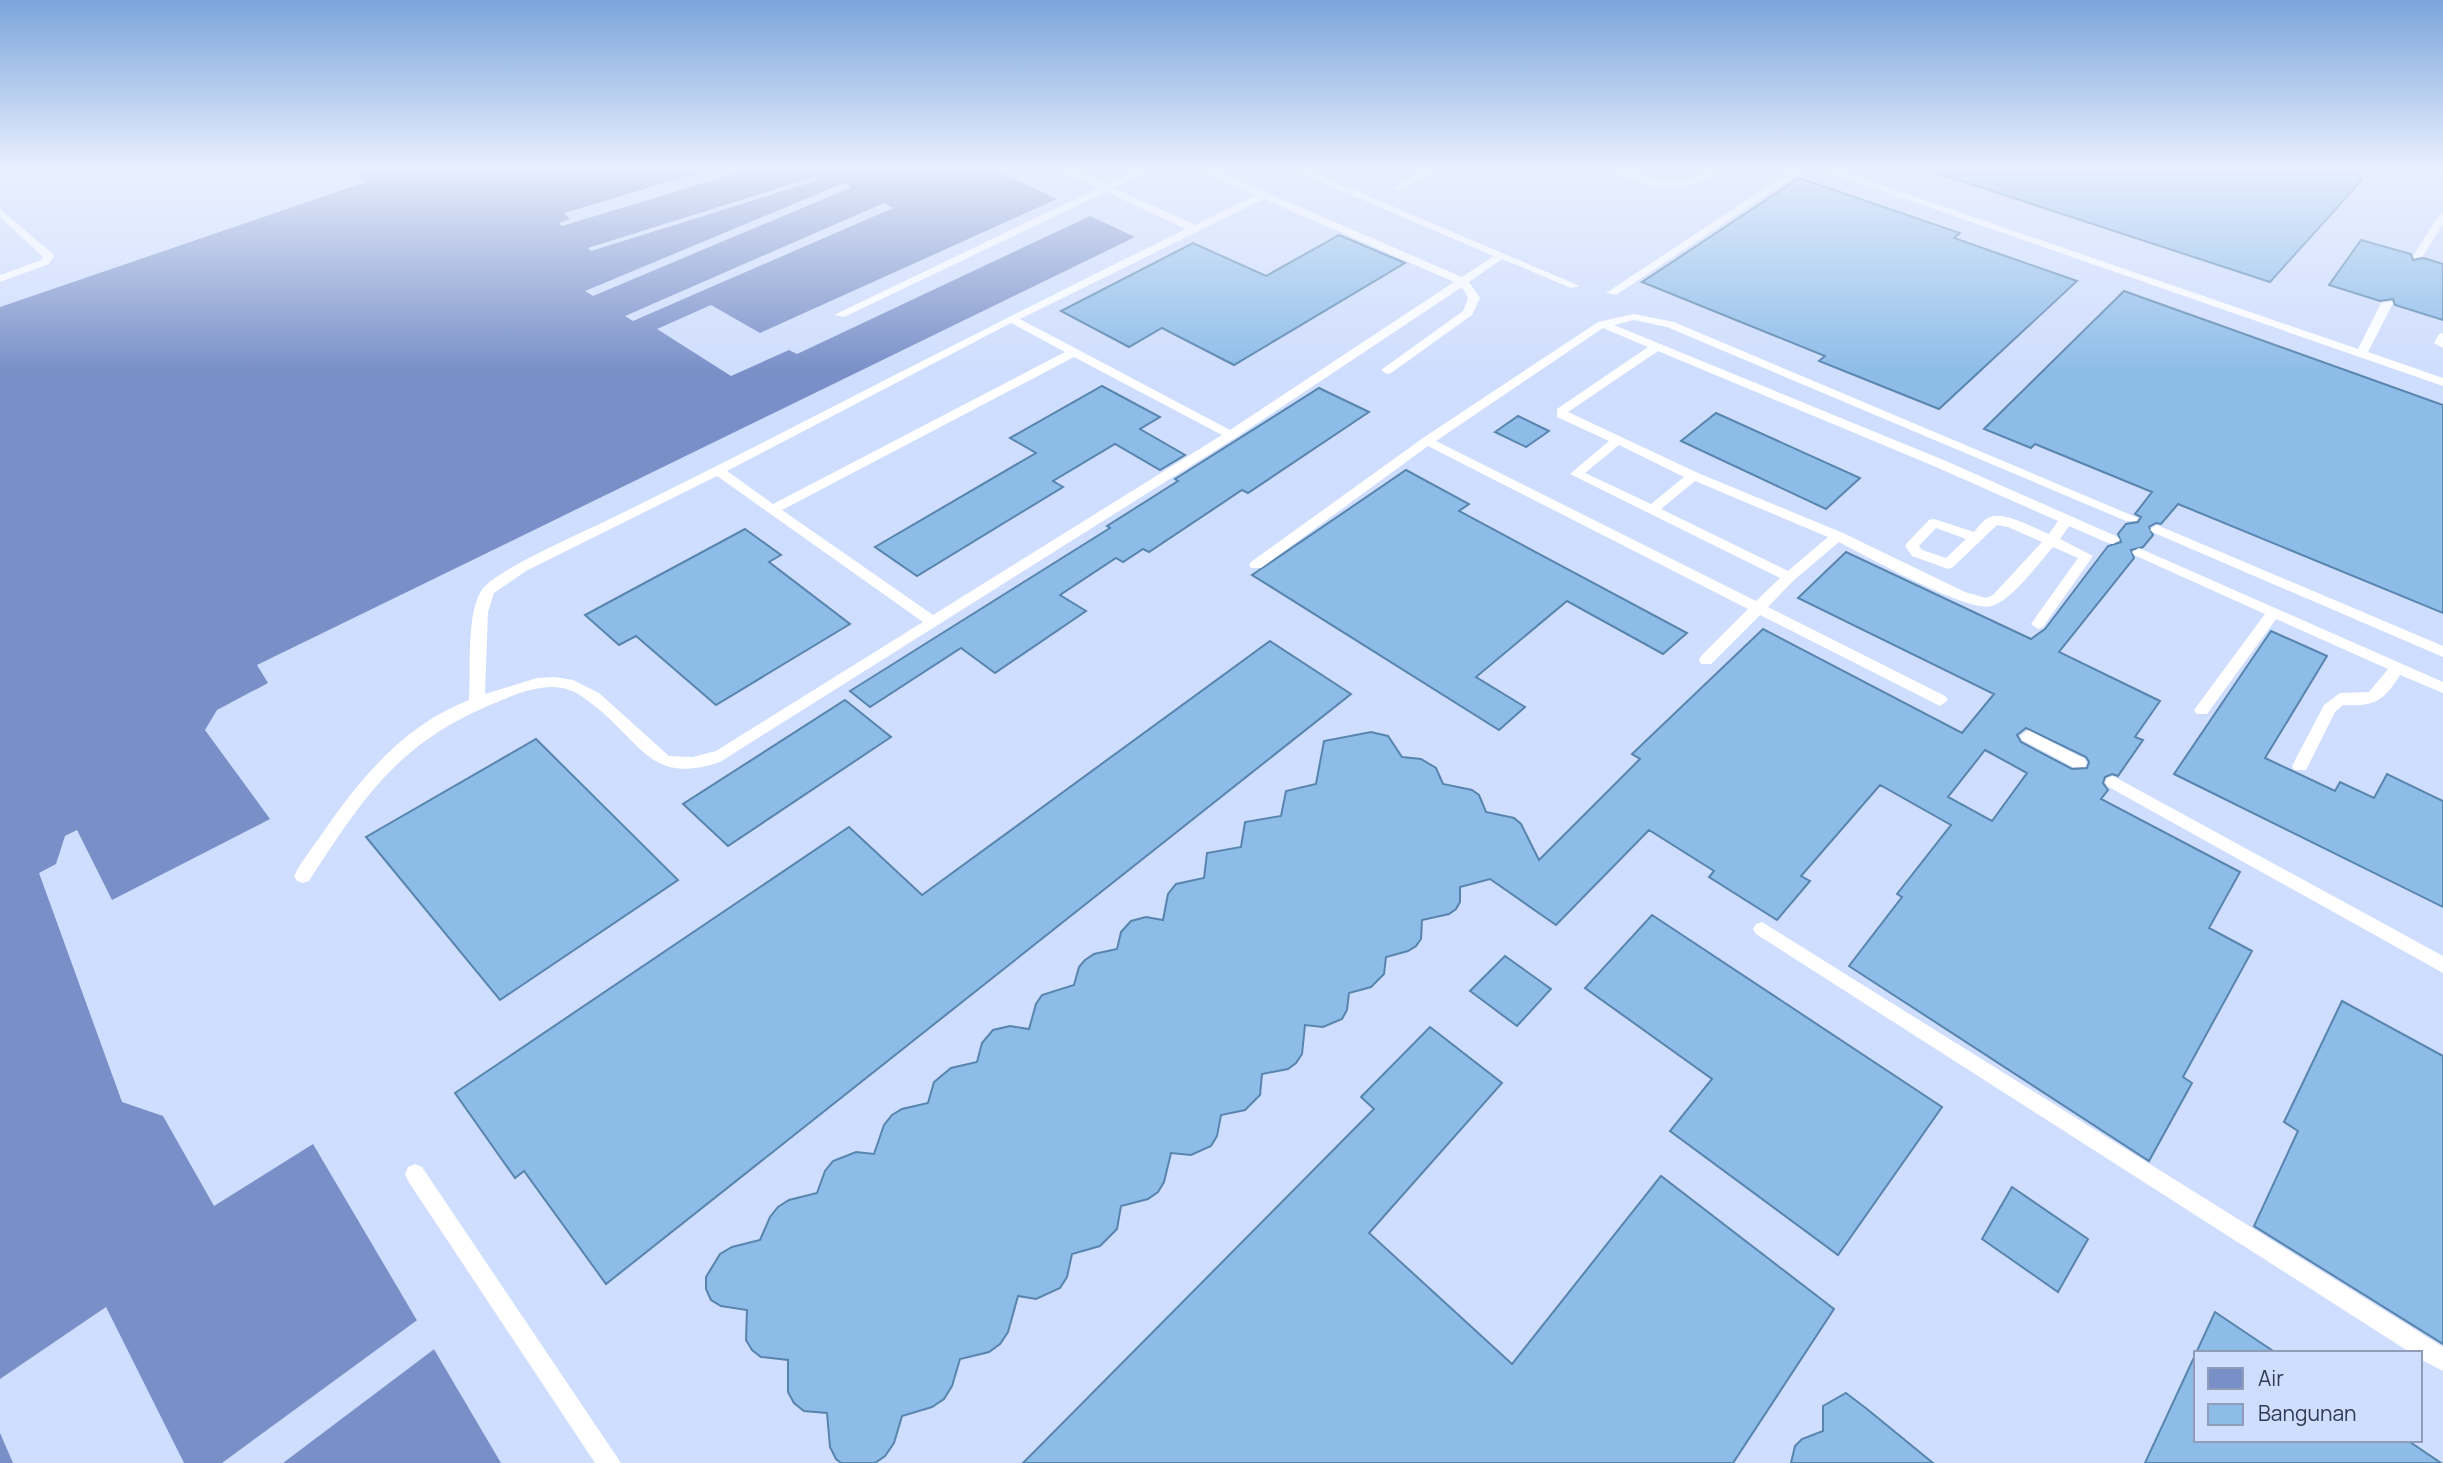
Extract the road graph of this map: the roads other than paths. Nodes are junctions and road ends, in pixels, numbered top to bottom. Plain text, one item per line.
1 (27, 236) edge
2 (1009, 236) edge
3 (1184, 236) edge
4 (1359, 236) edge
5 (1456, 236) edge
6 (1698, 236) edge
7 (2018, 236) edge
8 (2431, 236) edge
9 (1502, 256) junction
10 (2418, 257) dead end
11 (0, 279) edge
12 (1464, 282) junction
13 (1575, 286) dead end
14 (1612, 293) dead end
15 (2388, 303) dead end
16 (840, 315) dead end
17 (1011, 319) junction
18 (1602, 324) junction
19 (2443, 336) edge
20 (2443, 345) edge
21 (1655, 348) junction
22 (1074, 352) junction
23 (2361, 355) junction
24 (1387, 370) dead end
25 (2443, 382) edge
26 (1852, 401) junction
27 (1831, 419) junction
28 (1231, 435) junction
29 (1618, 440) junction
30 (1427, 441) junction
31 (718, 471) junction
32 (1693, 476) junction
33 (773, 509) junction
34 (1652, 510) junction
35 (2131, 518) dead end
36 (2066, 520) junction
37 (2157, 529) dead end
38 (1838, 536) junction
39 (1975, 537) dead end
40 (2052, 540) junction
41 (2113, 540) dead end
42 (2139, 552) dead end
43 (1256, 565) dead end
44 (1789, 577) junction
45 (1760, 608) junction
46 (2273, 612) junction
47 (933, 622) junction
48 (2038, 624) dead end
49 (2443, 652) edge
50 (1706, 660) dead end
51 (2396, 668) junction
52 (2443, 688) edge
53 (1940, 700) dead end
54 (477, 702) junction
55 (2202, 710) dead end
56 (2028, 736) dead end
57 (2079, 763) dead end
58 (2300, 766) dead end
59 (2113, 782) dead end
60 (303, 876) dead end
61 (1762, 929) dead end
62 (2443, 965) edge
63 (415, 1174) dead end
64 (2443, 1360) edge
65 (609, 1463) edge

1 - 11 lane
2 - 16 lane
3 - 17 lane
4 - 12 lane
5 - 9 lane
6 - 14 lane
7 - 23 lane
8 - 10 lane
9 - 12 lane
9 - 13 lane
12 - 24 lane
12 - 28 lane
15 - 23 lane
17 - 22 lane
17 - 31 lane
18 - 21 lane
18 - 26 lane
18 - 30 lane
19 - 20 lane
21 - 27 lane
21 - 29 lane
22 - 28 lane
22 - 33 lane
23 - 25 lane
26 - 27 lane
26 - 35 lane
27 - 36 lane
28 - 47 lane
29 - 32 lane
29 - 34 lane
30 - 43 lane
30 - 45 lane
31 - 33 lane
31 - 54 lane
32 - 34 lane
32 - 38 lane
33 - 47 lane
34 - 44 lane
36 - 40 lane
36 - 41 lane
37 - 49 lane
38 - 40 lane
38 - 44 lane
39 - 40 lane
40 - 48 lane
42 - 46 lane
44 - 45 lane
45 - 50 lane
45 - 53 lane
46 - 51 lane
46 - 55 lane
47 - 54 lane
51 - 52 lane
51 - 58 lane
54 - 60 lane
56 - 57 lane
59 - 62 lane
61 - 64 lane
63 - 65 lane

